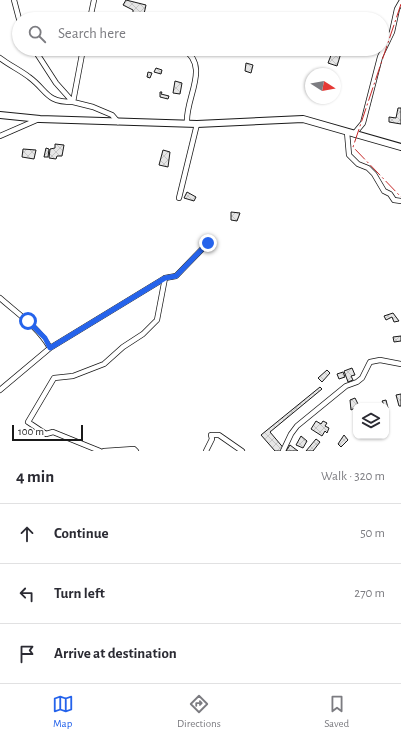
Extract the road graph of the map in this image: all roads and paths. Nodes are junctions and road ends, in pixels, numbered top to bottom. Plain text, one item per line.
1 (14, 0) edge
2 (94, 0) edge
3 (401, 2) edge
4 (17, 12) edge
5 (91, 12) edge
6 (389, 38) edge
7 (39, 56) edge
8 (81, 56) edge
9 (192, 56) edge
10 (380, 56) edge
11 (0, 58) edge
12 (73, 102) junction
13 (0, 115) edge
14 (40, 119) junction
15 (118, 122) junction
16 (187, 123) junction
17 (197, 124) junction
18 (347, 132) junction
19 (354, 134) junction
20 (0, 136) edge
21 (401, 147) edge
22 (179, 198) dead end
23 (401, 201) edge
24 (208, 243) dead end
25 (165, 278) junction
26 (0, 298) edge
27 (50, 348) junction
28 (401, 364) edge
29 (0, 390) edge
30 (100, 451) edge
31 (104, 451) edge
32 (136, 451) edge
33 (206, 451) edge
34 (242, 451) edge
35 (283, 451) edge

1 - 4 street
2 - 5 street
3 - 6 street
7 - 12 street
8 - 12 street
9 - 16 street
10 - 19 street
11 - 12 street
12 - 15 street
13 - 14 street
14 - 15 street
14 - 20 street
15 - 16 street
16 - 17 street
17 - 18 street
17 - 22 street
18 - 19 street
18 - 23 street
19 - 21 street
24 - 25 street
25 - 27 street
25 - 30 street
26 - 27 street
27 - 29 street
28 - 35 street
31 - 32 street
33 - 34 street

